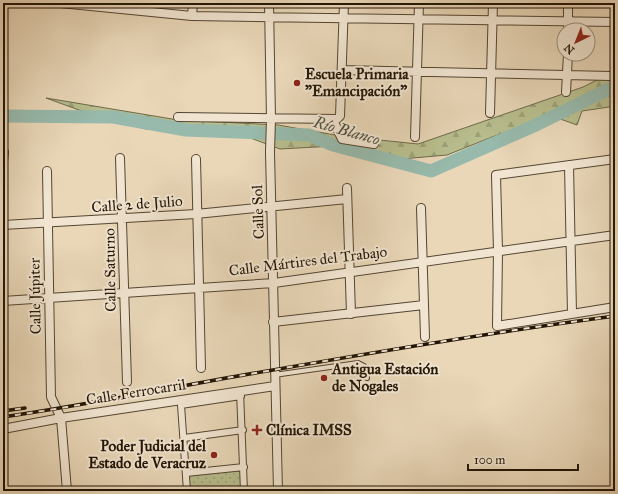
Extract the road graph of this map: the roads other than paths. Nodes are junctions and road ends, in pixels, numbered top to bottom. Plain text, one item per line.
1 (60, 3) edge
2 (193, 3) edge
3 (269, 3) edge
4 (344, 3) edge
5 (419, 3) edge
6 (493, 3) edge
7 (568, 3) edge
8 (76, 4) edge
9 (130, 6) edge
10 (192, 16) junction
11 (269, 18) junction
12 (343, 18) junction
13 (419, 19) junction
14 (493, 20) junction
15 (568, 22) edge
16 (615, 22) edge
17 (596, 24) edge
18 (556, 25) edge
19 (568, 62) edge
20 (342, 70) junction
21 (418, 71) junction
22 (492, 73) junction
23 (568, 74) junction
24 (611, 76) dead end
25 (566, 92) dead end
26 (490, 113) dead end
27 (178, 117) dead end
28 (335, 120) junction
29 (271, 122) junction
30 (415, 137) dead end
31 (374, 144) dead end
32 (4, 152) edge
33 (120, 158) dead end
34 (196, 159) dead end
35 (615, 159) edge
36 (3, 162) edge
37 (569, 165) junction
38 (47, 171) dead end
39 (347, 188) dead end
40 (347, 199) junction
41 (272, 208) junction
42 (421, 208) dead end
43 (196, 214) junction
44 (122, 219) junction
45 (48, 223) junction
46 (3, 225) edge
47 (615, 235) edge
48 (571, 241) junction
49 (498, 251) junction
50 (424, 261) junction
51 (349, 273) junction
52 (274, 283) junction
53 (200, 287) junction
54 (124, 292) junction
55 (50, 298) junction
56 (3, 302) edge
57 (424, 305) junction
58 (615, 307) edge
59 (572, 313) junction
60 (351, 314) junction
61 (273, 322) junction
62 (425, 337) dead end
63 (201, 368) dead end
64 (274, 372) junction
65 (367, 378) dead end
66 (127, 382) dead end
67 (274, 386) junction
68 (240, 393) junction
69 (61, 418) junction
70 (3, 429) edge
71 (242, 430) junction
72 (184, 438) junction
73 (244, 466) junction
74 (186, 473) junction
75 (67, 491) edge
76 (187, 491) edge
77 (244, 491) edge
78 (278, 491) edge

1 - 8 street
2 - 10 street
3 - 11 street, Calle Sol
4 - 12 street
5 - 13 street
6 - 14 street
7 - 15 street
8 - 9 street
9 - 10 street
10 - 11 street
11 - 12 street
11 - 29 street, Calle Sol
12 - 13 street
12 - 20 street
13 - 14 street
13 - 21 street
14 - 18 street
14 - 22 street
16 - 17 street
19 - 23 street
20 - 21 street
20 - 28 street
21 - 22 street
21 - 30 street
22 - 23 street
22 - 26 street
23 - 24 street
23 - 25 street
27 - 29 street
28 - 29 street
28 - 31 street
29 - 41 street, Calle Sol
32 - 36 street
33 - 44 street, Calle Saturno
34 - 43 street
35 - 37 street
37 - 48 street
37 - 49 street
38 - 45 street, Calle Júpiter
39 - 40 street
40 - 41 street, Calle 2 de Julio
40 - 51 street
41 - 43 street, Calle 2 de Julio
41 - 52 street, Calle Sol
42 - 50 street
43 - 44 street, Calle 2 de Julio
43 - 53 street
44 - 45 street, Calle 2 de Julio
44 - 54 street, Calle Saturno
45 - 46 street, Calle 2 de Julio
45 - 55 street, Calle Júpiter
47 - 48 street, Calle Mártires del Trabajo
48 - 49 street, Calle Mártires del Trabajo
48 - 59 street
49 - 50 street, Calle Mártires del Trabajo
49 - 59 street
50 - 51 street, Calle Mártires del Trabajo
50 - 57 street
51 - 52 street, Calle Mártires del Trabajo
51 - 60 street
52 - 53 street, Calle Mártires del Trabajo
52 - 61 street, Calle Sol
53 - 54 street, Calle Mártires del Trabajo
53 - 63 street
54 - 55 street, Calle Mártires del Trabajo
54 - 66 street, Calle Saturno
55 - 56 street, Calle Mártires del Trabajo
55 - 69 street, Calle Júpiter
57 - 60 street
57 - 62 street
58 - 59 street
60 - 61 street
61 - 64 street, Calle Sol
64 - 65 lane
64 - 67 street, Calle Sol
67 - 68 street, Calle Ferrocarril
67 - 78 street, Calle Sol
68 - 69 street, Calle Ferrocarril
68 - 71 street
68 - 72 street
69 - 70 street, Calle Ferrocarril
69 - 75 street
71 - 72 street
71 - 73 street
72 - 74 street
73 - 74 street
73 - 77 street
74 - 76 street

